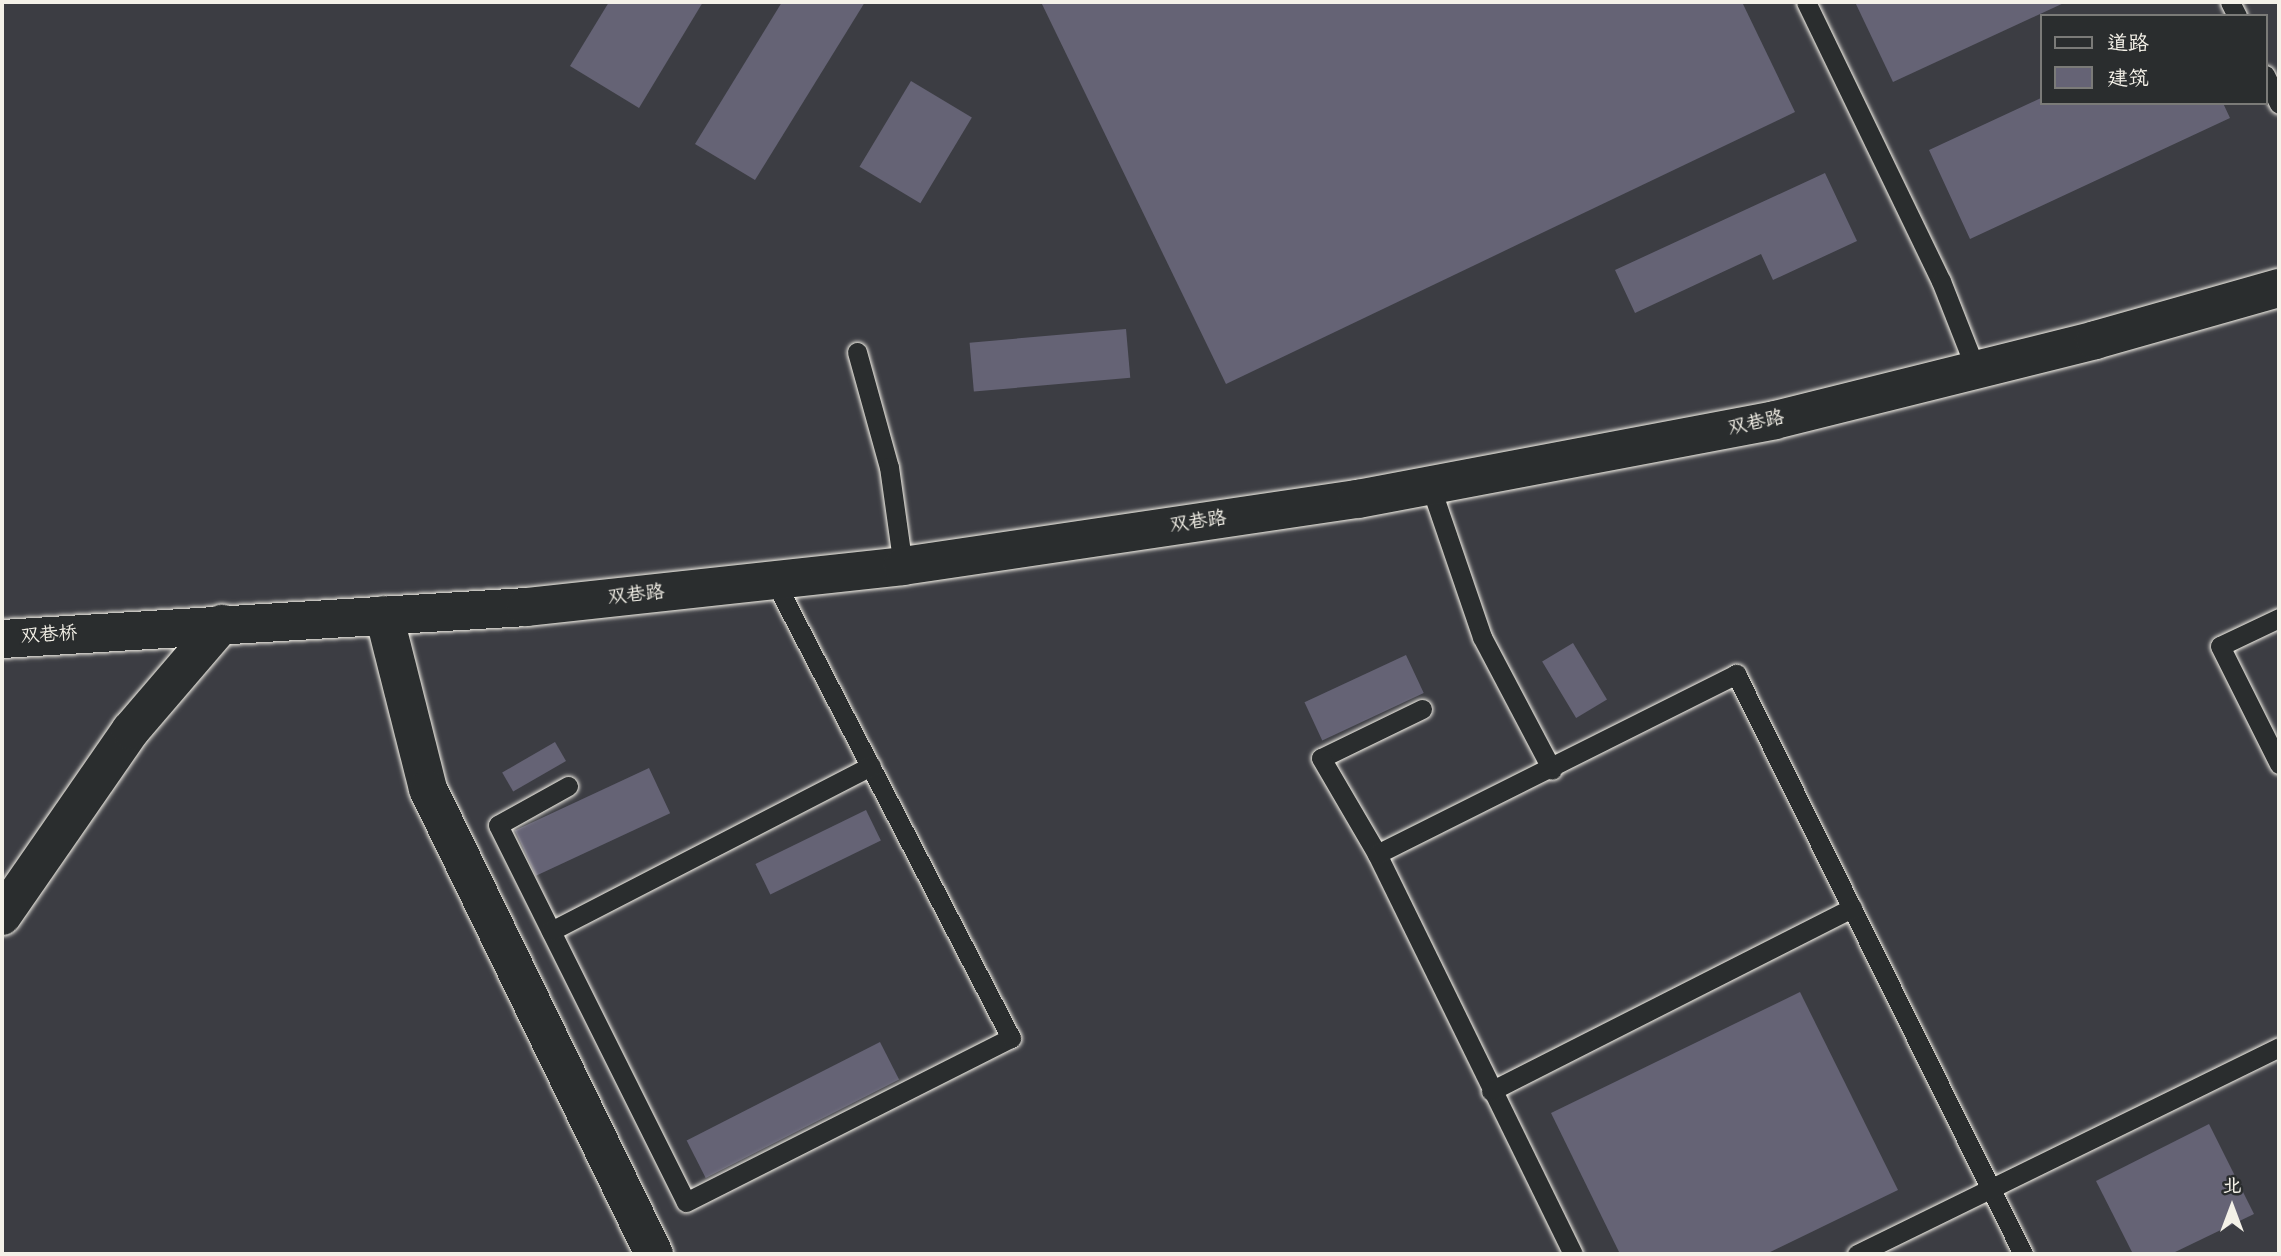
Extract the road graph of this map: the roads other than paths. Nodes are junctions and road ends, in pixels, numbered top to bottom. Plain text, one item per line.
1 (1806, 2) edge
2 (2267, 79) edge
3 (2279, 104) edge
4 (2279, 288) edge
5 (857, 352) dead end
6 (1976, 370) junction
7 (1430, 485) junction
8 (903, 566) junction
9 (774, 580) junction
10 (384, 615) junction
11 (2279, 618) edge
12 (222, 624) junction
13 (97, 632) joint
14 (2, 639) edge
15 (1422, 709) dead end
16 (2279, 764) edge
17 (871, 766) junction
18 (1552, 769) junction
19 (568, 786) dead end
20 (1377, 854) junction
21 (1852, 908) junction
22 (2, 916) edge
23 (551, 931) junction
24 (2279, 1047) edge
25 (1491, 1091) junction
26 (1991, 1189) junction
27 (654, 1254) edge
28 (1573, 1254) edge
29 (1857, 1254) edge
30 (2023, 1254) edge

1 - 6 lane
2 - 3 lane
4 - 6 main road, 双巷路
5 - 8 lane
6 - 7 main road, 双巷路
7 - 8 main road, 双巷路
7 - 18 lane
8 - 9 main road, 双巷路
9 - 10 main road, 双巷路
9 - 17 lane
10 - 12 main road, 双巷路
10 - 27 main road
11 - 16 lane
12 - 13 main road, 双巷路
12 - 22 main road
13 - 14 main road, 双巷桥
15 - 20 lane
17 - 23 lane
17 - 23 lane
18 - 20 lane
18 - 21 lane
19 - 23 lane
20 - 25 lane
21 - 25 lane
21 - 26 lane
24 - 26 lane
25 - 28 lane
26 - 29 lane
26 - 30 lane

